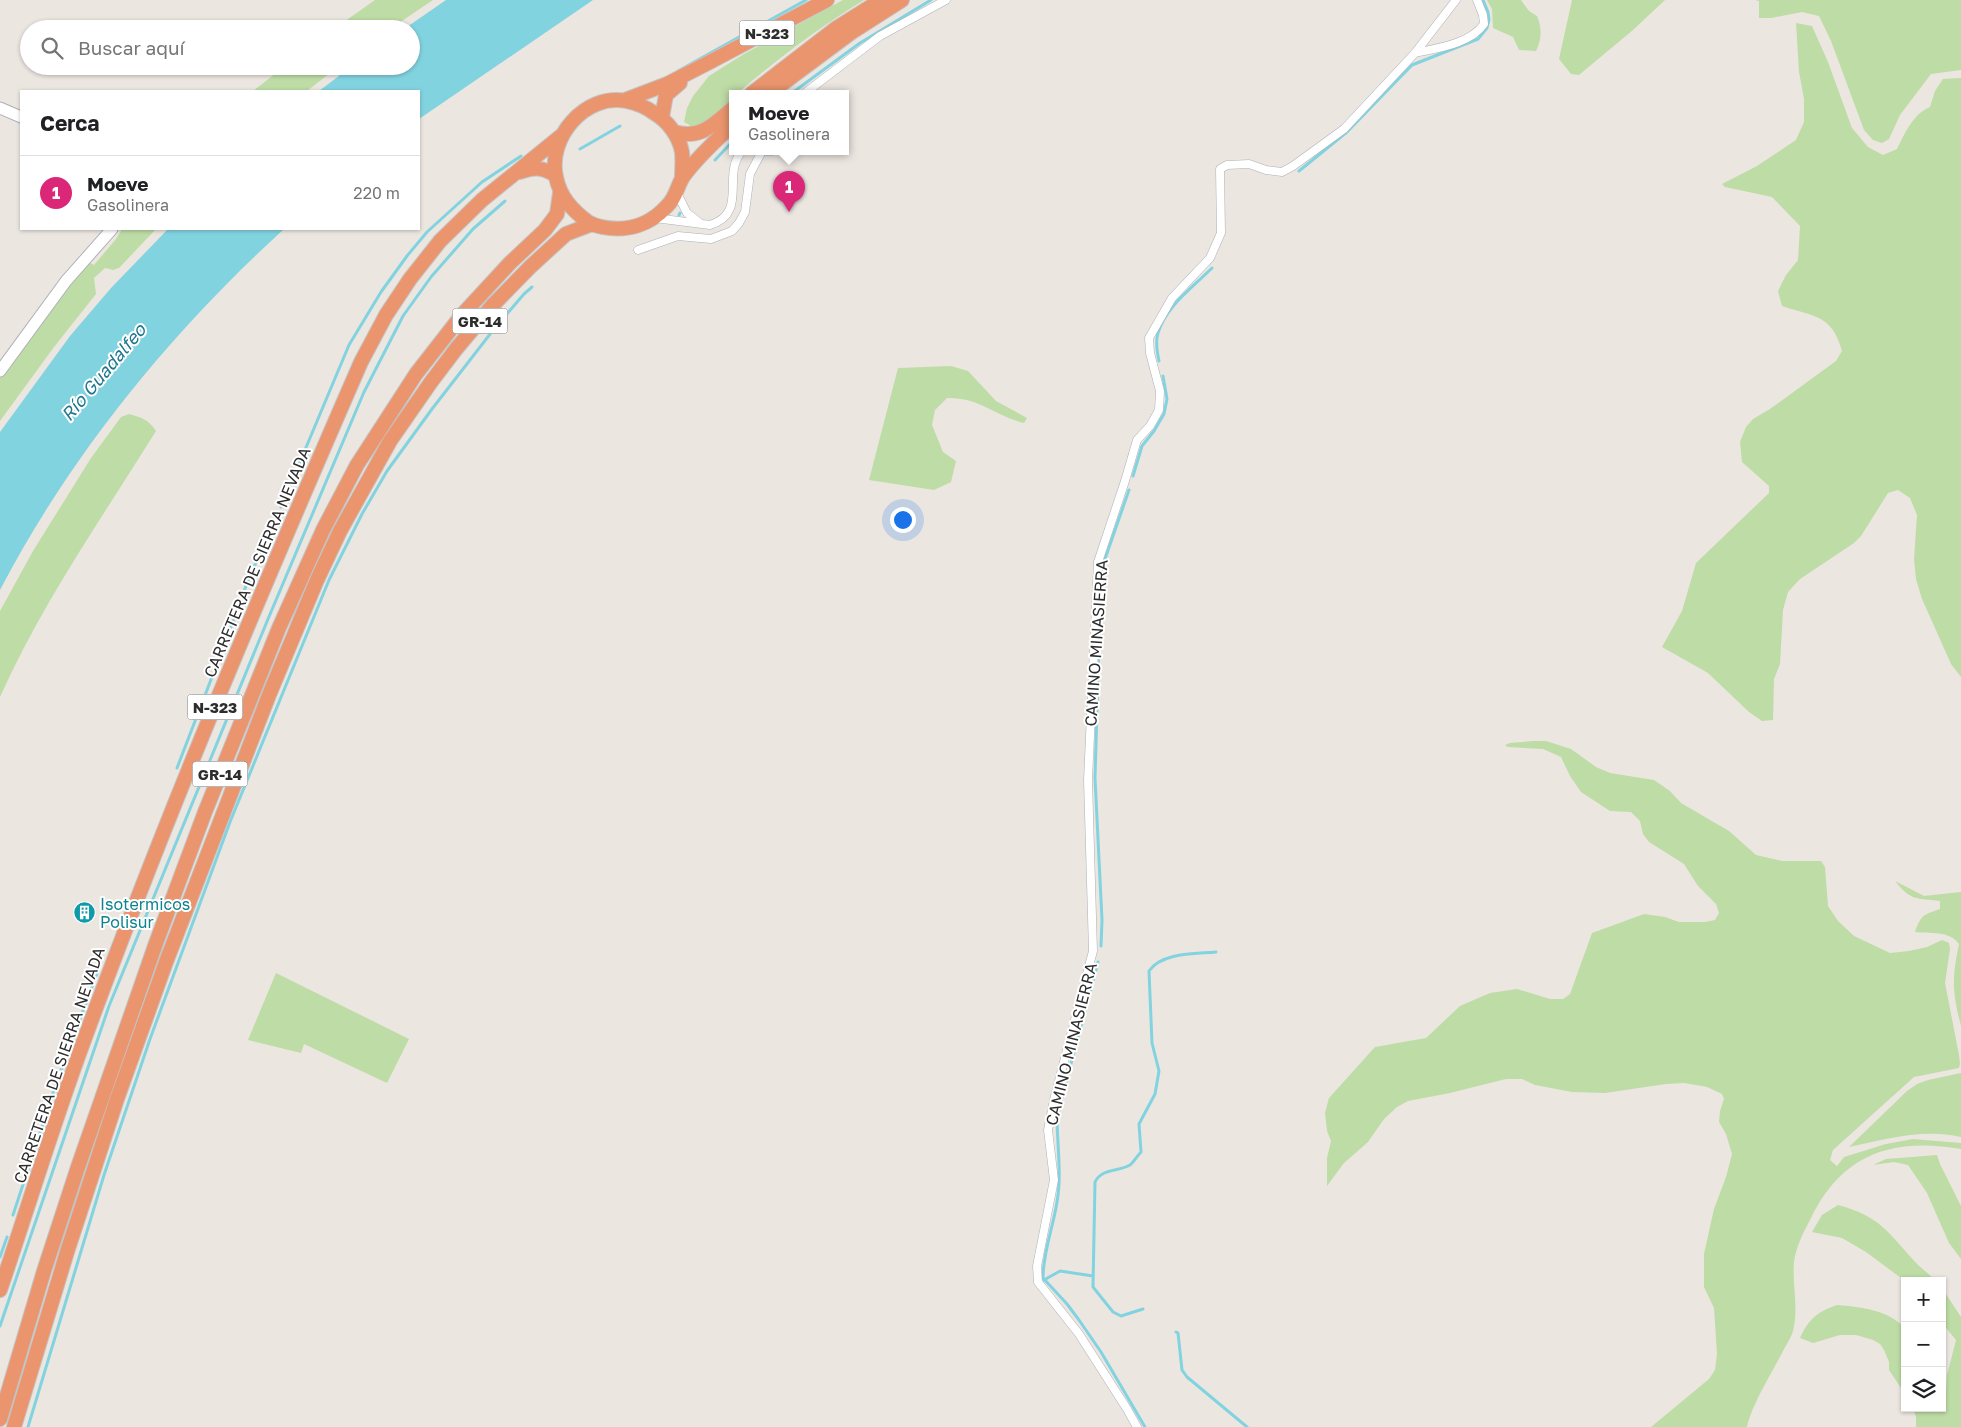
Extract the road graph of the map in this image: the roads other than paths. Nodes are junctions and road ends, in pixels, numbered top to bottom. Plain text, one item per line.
1 (828, 0) edge
2 (881, 0) edge
3 (902, 0) edge
4 (946, 0) edge
5 (1456, 0) edge
6 (1477, 0) edge
7 (1415, 52) junction
8 (706, 64) junction
9 (756, 90) edge
10 (774, 90) edge
11 (809, 90) edge
12 (625, 100) junction
13 (0, 108) edge
14 (729, 111) edge
15 (20, 117) edge
16 (662, 118) junction
17 (729, 128) edge
18 (674, 132) junction
19 (561, 136) junction
20 (740, 155) edge
21 (760, 155) edge
22 (517, 174) junction
23 (555, 175) junction
24 (682, 178) junction
25 (560, 193) junction
26 (677, 193) junction
27 (655, 218) junction
28 (592, 224) junction
29 (701, 224) junction
30 (111, 230) edge
31 (638, 250) dead end
32 (0, 371) edge
33 (0, 1290) edge
34 (0, 1419) edge
35 (14, 1427) edge
36 (1137, 1427) edge

1 - 8 highway, N-323
2 - 9 highway
3 - 10 highway
4 - 11 street
5 - 7 street, CAMINO MINASIERRA
6 - 7 street
7 - 36 street, CAMINO MINASIERRA
8 - 12 highway, N-323
8 - 16 highway, N-323
12 - 16 highway
12 - 19 highway
13 - 15 street
14 - 18 highway
16 - 18 highway
17 - 24 highway
18 - 24 highway
19 - 22 highway, CARRETERA DE SIERRA NEVADA / N-323
19 - 23 highway
20 - 29 street
21 - 31 street
22 - 23 highway, CARRETERA DE SIERRA NEVADA / N-323
22 - 33 highway, CARRETERA DE SIERRA NEVADA / N-323
23 - 25 highway
24 - 26 highway
25 - 28 highway
25 - 34 highway, GR-14
26 - 27 highway
26 - 29 street
27 - 28 highway
27 - 29 street
28 - 35 highway, GR-14
30 - 32 street

